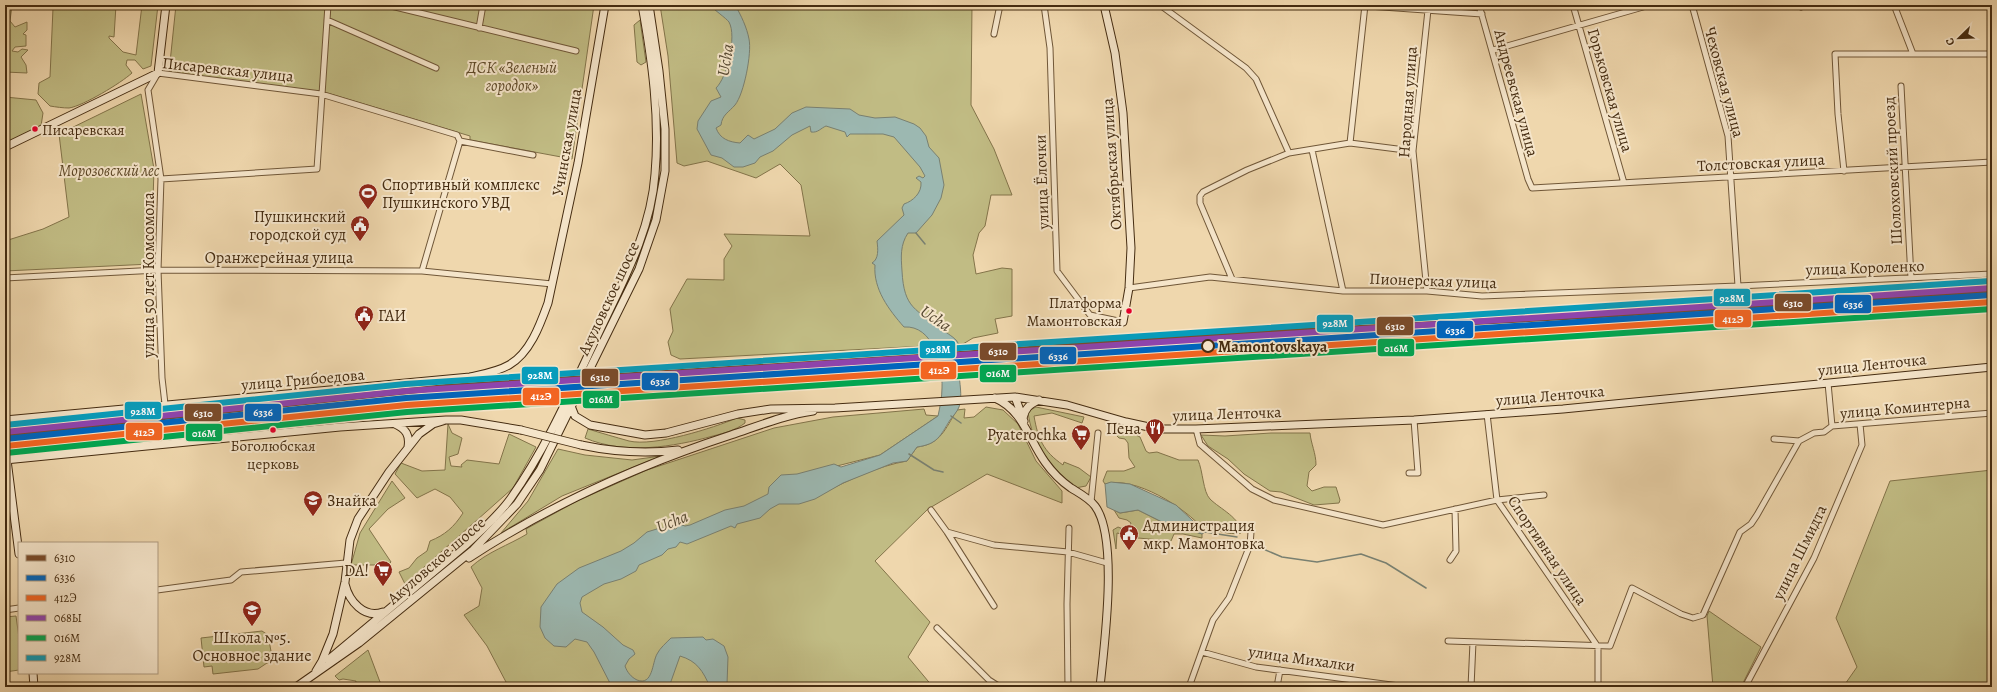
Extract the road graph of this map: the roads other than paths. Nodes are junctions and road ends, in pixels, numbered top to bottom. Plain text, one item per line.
1 (166, 5) edge
2 (328, 5) edge
3 (387, 5) edge
4 (483, 5) edge
5 (605, 5) edge
6 (642, 5) edge
7 (649, 5) edge
8 (1000, 5) edge
9 (1044, 5) edge
10 (1104, 5) edge
11 (1160, 5) edge
12 (1354, 5) edge
13 (1365, 5) edge
14 (1479, 5) edge
15 (1573, 5) edge
16 (1650, 5) edge
17 (1692, 5) edge
18 (1894, 5) edge
19 (1428, 10) junction
20 (1482, 14) junction
21 (327, 20) junction
22 (1579, 26) junction
23 (479, 28) junction
24 (994, 34) dead end
25 (1493, 50) junction
26 (576, 51) dead end
27 (1913, 54) junction
28 (1992, 54) edge
29 (436, 68) dead end
30 (158, 73) junction
31 (1901, 86) dead end
32 (321, 94) junction
33 (460, 141) junction
34 (1350, 143) junction
35 (5, 147) edge
36 (1312, 150) junction
37 (1414, 151) junction
38 (1289, 153) junction
39 (533, 155) dead end
40 (1992, 162) edge
41 (1906, 167) junction
42 (1844, 171) junction
43 (1732, 176) junction
44 (161, 179) junction
45 (1624, 183) junction
46 (1532, 188) joint
47 (158, 270) junction
48 (422, 271) junction
49 (1992, 274) edge
50 (5, 278) edge
51 (1911, 278) junction
52 (1232, 279) junction
53 (552, 284) junction
54 (1738, 286) junction
55 (1129, 288) junction
56 (1343, 291) junction
57 (1427, 291) junction
58 (1122, 322) joint
59 (1992, 367) edge
60 (1828, 383) junction
61 (1015, 397) junction
62 (993, 398) junction
63 (1038, 400) junction
64 (165, 404) junction
65 (571, 406) junction
66 (834, 408) junction
67 (1016, 413) junction
68 (1992, 413) edge
69 (1487, 414) junction
70 (1023, 418) junction
71 (5, 420) edge
72 (446, 420) junction
73 (1414, 420) junction
74 (395, 424) junction
75 (1860, 424) junction
76 (1832, 426) junction
77 (1196, 429) junction
78 (1027, 430) junction
79 (1098, 433) dead end
80 (1774, 439) dead end
81 (1799, 441) junction
82 (696, 446) junction
83 (407, 449) junction
84 (6, 460) edge
85 (1409, 473) dead end
86 (1544, 495) dead end
87 (1497, 500) junction
88 (1091, 502) junction
89 (1455, 508) junction
90 (931, 510) dead end
91 (1070, 528) dead end
92 (948, 532) junction
93 (1251, 532) dead end
94 (18, 547) edge
95 (1068, 552) junction
96 (1450, 560) dead end
97 (346, 562) junction
98 (1107, 563) junction
99 (442, 575) junction
100 (345, 582) junction
101 (158, 590) edge
102 (994, 606) dead end
103 (18, 608) edge
104 (5, 610) edge
105 (387, 610) junction
106 (937, 628) dead end
107 (1448, 641) dead end
108 (1473, 642) junction
109 (1598, 647) junction
110 (1202, 652) junction
111 (1280, 670) junction
112 (33, 674) edge
113 (313, 674) junction
114 (307, 679) junction
115 (1366, 684) edge
116 (1399, 686) dead end
117 (34, 687) edge
118 (296, 687) edge
119 (1000, 687) edge
120 (1068, 687) edge
121 (1100, 687) edge
122 (1189, 687) edge
123 (1277, 687) edge
124 (1471, 687) edge
125 (1598, 687) edge
126 (1745, 687) edge

1 - 30 street, улица 50 лет Комсомола
2 - 21 street
3 - 23 street
4 - 23 street
5 - 53 street, Учинская улица
6 - 105 street, Акуловское шоссе
7 - 65 street, Акуловское шоссе
8 - 24 street
9 - 58 street, улица Ёлочки
10 - 55 street, Октябрьская улица
11 - 38 street
12 - 13 street
13 - 19 street
13 - 34 street
14 - 20 street, Андреевская улица
15 - 22 street, Горьковская улица
16 - 22 street
17 - 43 street, Чеховская улица
18 - 27 street
19 - 20 street
19 - 37 street, Народная улица
20 - 25 street, Андреевская улица
21 - 29 street
21 - 32 street
22 - 25 street
22 - 45 street, Горьковская улица
23 - 26 street
25 - 46 street, Андреевская улица
27 - 28 street
27 - 42 street
30 - 32 street, Писаревская улица
30 - 35 street, Писаревская улица
30 - 44 street, улица 50 лет Комсомола
31 - 41 street, Шолоховский проезд
32 - 33 street, Писаревская улица
32 - 44 street
33 - 39 street
33 - 48 street
34 - 36 street
34 - 37 street
36 - 38 street
36 - 56 street
37 - 57 street, Народная улица
38 - 52 street
40 - 41 street, Толстовская улица
41 - 42 street, Толстовская улица
41 - 51 street, Шолоховский проезд
42 - 43 street, Толстовская улица
43 - 45 street, Толстовская улица
43 - 54 street, Чеховская улица
44 - 47 street, улица 50 лет Комсомола
45 - 46 street, Толстовская улица
47 - 48 street, Оранжерейная улица
47 - 50 street, Оранжерейная улица
47 - 64 street, улица 50 лет Комсомола
48 - 53 street, Оранжерейная улица
49 - 51 street, улица Короленко
51 - 54 street, улица Короленко
52 - 55 street, Пионерская улица
52 - 56 street, Пионерская улица
53 - 64 street, улица Грибоедова
54 - 57 street, Пионерская улица
55 - 58 street, Октябрьская улица
56 - 57 street, Пионерская улица
59 - 60 street, улица Ленточка
60 - 69 street, улица Ленточка
60 - 76 street
61 - 62 street, улица Ленточка
61 - 63 street, улица Ленточка
61 - 67 street
61 - 70 street
62 - 66 street, улица Ленточка
62 - 67 street
63 - 70 street
63 - 77 street, улица Ленточка
64 - 71 street, улица Грибоедова
65 - 66 street
65 - 99 street, Акуловское шоссе
66 - 82 street
67 - 78 street
68 - 75 street, улица Коминтерна
69 - 73 street, улица Ленточка
69 - 87 street, Спортивная улица
70 - 78 street
72 - 74 street
72 - 82 street, bridge
72 - 83 street
73 - 77 street, улица Ленточка
73 - 85 street
74 - 83 street
74 - 84 street
75 - 76 street, улица Коминтерна
75 - 126 street, улица Шмидта
76 - 81 street, улица Коминтерна
77 - 89 street
78 - 88 street
79 - 88 street
80 - 81 street, улица Коминтерна
81 - 109 street
82 - 99 street
83 - 97 street
84 - 94 street
86 - 87 street
87 - 89 street
87 - 109 street, Спортивная улица
88 - 98 street
89 - 96 street
90 - 92 street
91 - 95 street
92 - 95 street
92 - 102 street
93 - 110 street
95 - 98 street
95 - 120 street
97 - 100 street
97 - 101 street
98 - 121 street
99 - 114 street, Акуловское шоссе
100 - 105 street
100 - 113 street
103 - 104 street
105 - 113 street, Акуловское шоссе
106 - 119 street
107 - 108 street
108 - 109 street
108 - 124 street
109 - 125 street
110 - 111 street, улица Михалки
110 - 122 street
111 - 115 street, улица Михалки
111 - 123 street
112 - 117 street
113 - 114 street, Акуловское шоссе
114 - 118 street, Акуловское шоссе
115 - 116 street, улица Михалки

